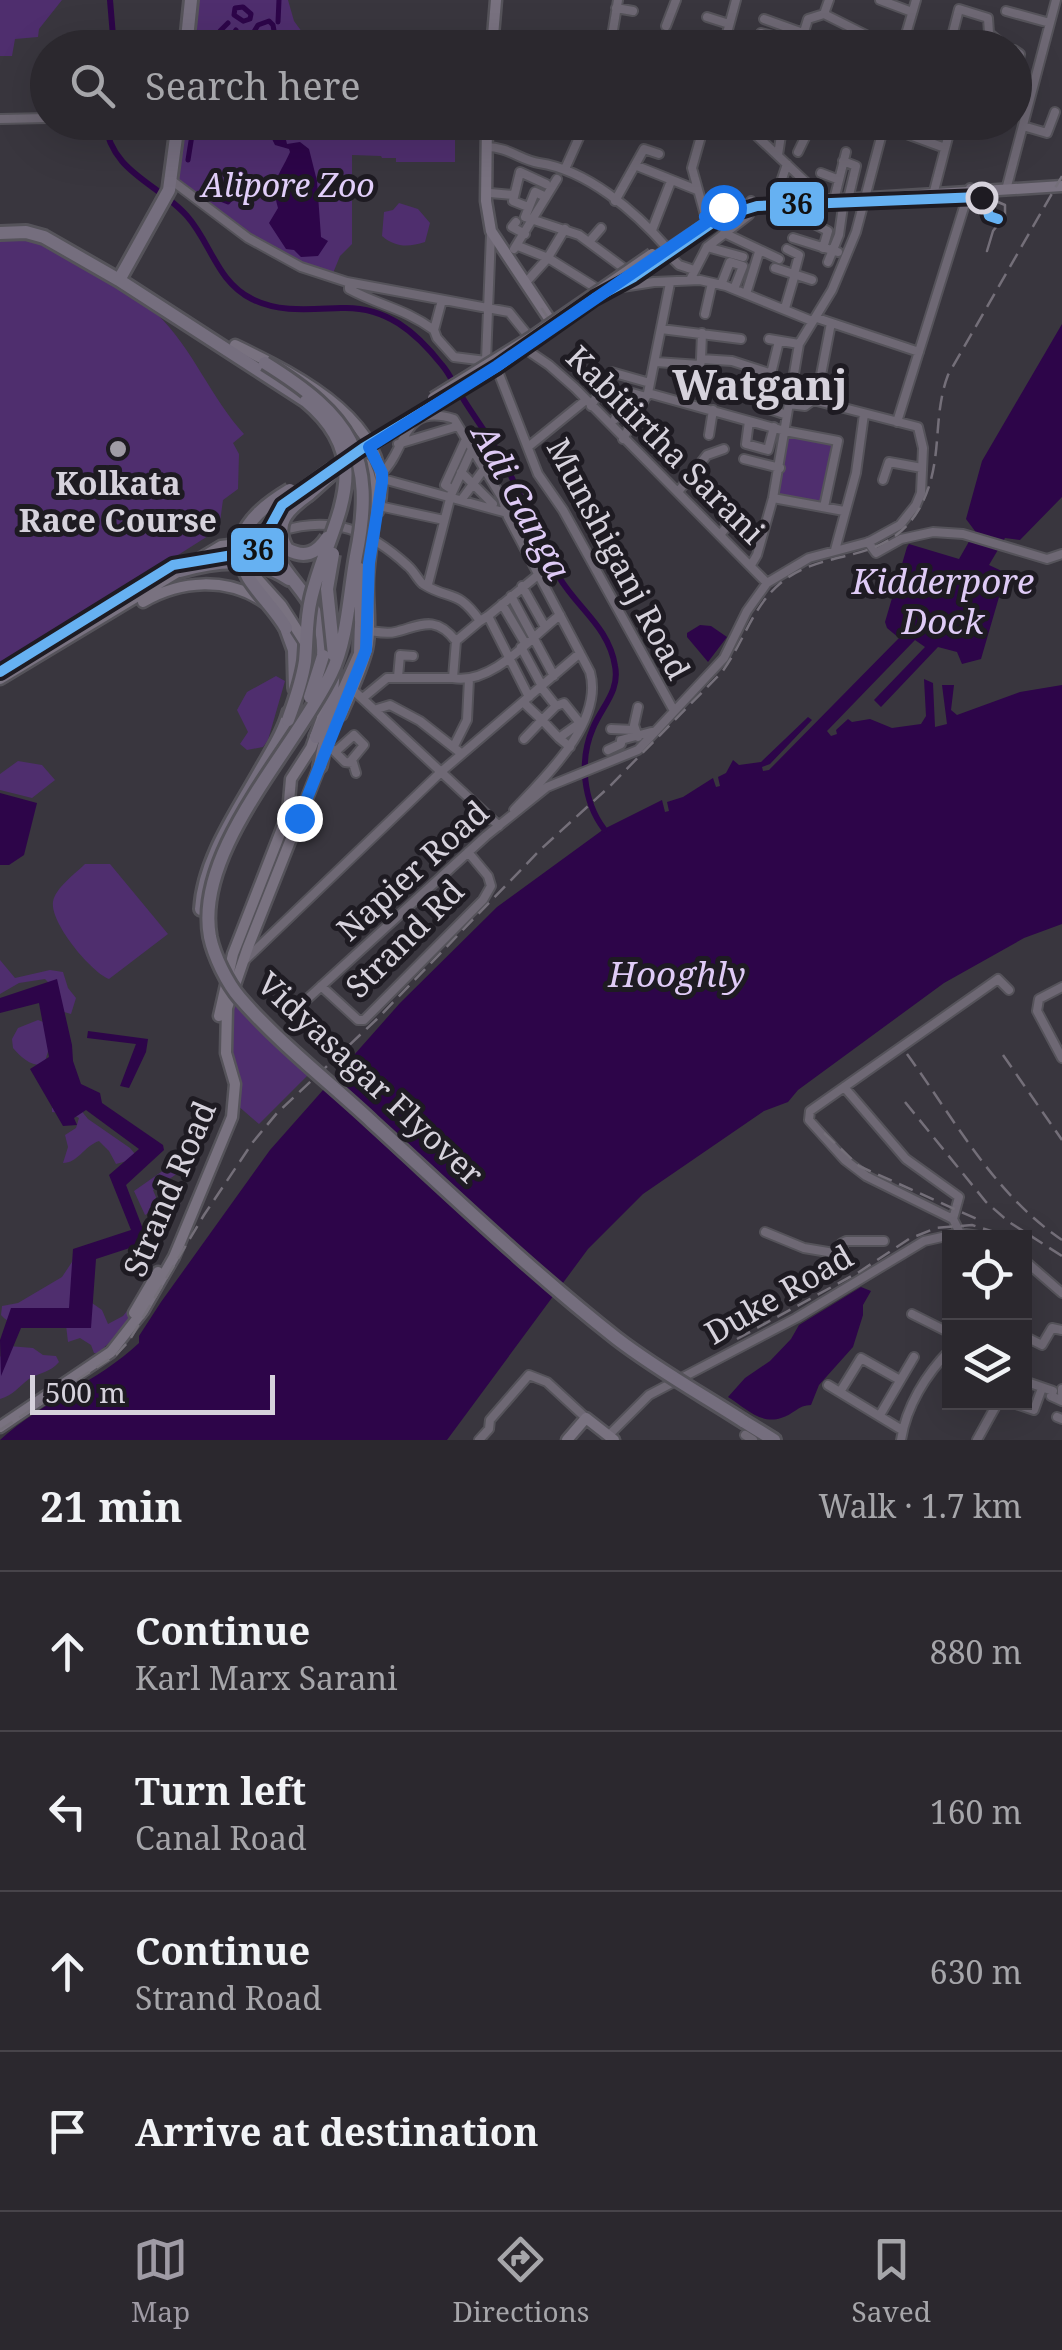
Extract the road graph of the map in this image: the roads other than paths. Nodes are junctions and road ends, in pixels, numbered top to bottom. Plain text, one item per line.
1 (189, 0) edge
2 (494, 0) edge
3 (676, 0) edge
4 (736, 0) edge
5 (830, 0) edge
6 (880, 0) edge
7 (916, 0) edge
8 (1056, 0) edge
9 (617, 4) edge
10 (963, 5) edge
11 (634, 11) dead end
12 (1006, 11) dead end
13 (912, 12) junction
14 (824, 14) junction
15 (707, 17) dead end
16 (764, 19) dead end
17 (1050, 23) junction
18 (729, 24) junction
19 (666, 26) dead end
20 (185, 30) edge
21 (493, 30) edge
22 (613, 30) edge
23 (728, 30) edge
24 (795, 30) edge
25 (804, 30) edge
26 (856, 30) edge
27 (907, 30) edge
28 (954, 30) edge
29 (989, 30) edge
30 (1034, 84) joint
31 (1032, 92) edge
32 (1055, 112) dead end
33 (0, 118) edge
34 (30, 118) edge
35 (1032, 129) edge
36 (173, 140) edge
37 (488, 140) edge
38 (578, 140) edge
39 (701, 140) edge
40 (762, 140) edge
41 (780, 140) edge
42 (805, 140) edge
43 (881, 140) edge
44 (925, 140) edge
45 (947, 140) edge
46 (1019, 140) edge
47 (488, 147) junction
48 (945, 148) junction
49 (798, 152) dead end
50 (658, 154) dead end
51 (778, 155) junction
52 (534, 161) junction
53 (787, 164) junction
54 (637, 166) junction
55 (564, 169) junction
56 (820, 173) dead end
57 (526, 175) junction
58 (837, 178) junction
59 (671, 182) junction
60 (1062, 184) edge
61 (167, 185) junction
62 (548, 186) junction
63 (1007, 186) junction
64 (697, 190) junction
65 (490, 193) junction
66 (513, 193) junction
67 (934, 193) junction
68 (969, 194) junction
69 (866, 196) junction
70 (842, 197) junction
71 (820, 199) junction
72 (615, 201) junction
73 (774, 201) junction
74 (751, 202) junction
75 (529, 211) junction
76 (816, 214) dead end
77 (711, 216) junction
78 (743, 220) junction
79 (516, 222) dead end
80 (754, 227) dead end
81 (601, 228) dead end
82 (565, 229) junction
83 (0, 230) edge
84 (492, 230) junction
85 (652, 230) junction
86 (724, 233) junction
87 (525, 234) junction
88 (793, 238) dead end
89 (589, 242) junction
90 (707, 247) junction
91 (666, 248) junction
92 (823, 248) junction
93 (514, 249) junction
94 (787, 249) dead end
95 (834, 250) junction
96 (759, 252) junction
97 (847, 254) junction
98 (548, 258) junction
99 (743, 259) junction
100 (841, 268) junction
101 (794, 274) junction
102 (118, 275) junction
103 (632, 275) junction
104 (692, 275) junction
105 (529, 279) junction
106 (812, 280) dead end
107 (349, 282) junction
108 (670, 283) junction
109 (717, 284) junction
110 (734, 289) junction
111 (605, 292) junction
112 (746, 294) junction
113 (442, 300) junction
114 (489, 308) junction
115 (784, 308) junction
116 (706, 314) dead end
117 (812, 322) junction
118 (560, 323) junction
119 (831, 323) junction
120 (661, 329) junction
121 (434, 330) junction
122 (702, 333) junction
123 (826, 338) junction
124 (740, 339) dead end
125 (799, 344) junction
126 (528, 345) junction
127 (232, 347) junction
128 (920, 352) junction
129 (656, 362) junction
130 (701, 362) junction
131 (263, 367) junction
132 (769, 373) junction
133 (499, 374) dead end
134 (821, 375) dead end
135 (698, 386) dead end
136 (648, 391) junction
137 (303, 396) junction
138 (438, 398) junction
139 (613, 399) dead end
140 (789, 402) junction
141 (588, 403) junction
142 (623, 404) junction
143 (769, 409) dead end
144 (713, 410) junction
145 (864, 414) junction
146 (788, 415) junction
147 (614, 419) dead end
148 (749, 421) junction
149 (897, 422) junction
150 (458, 426) junction
151 (774, 427) junction
152 (785, 431) junction
153 (709, 435) dead end
154 (623, 438) junction
155 (466, 439) junction
156 (398, 444) junction
157 (528, 447) junction
158 (756, 447) junction
159 (724, 448) dead end
160 (472, 449) junction
161 (362, 450) junction
162 (333, 466) junction
163 (780, 468) junction
164 (922, 468) junction
165 (484, 469) junction
166 (378, 472) junction
167 (461, 472) junction
168 (883, 480) dead end
169 (473, 482) junction
170 (290, 490) junction
171 (452, 492) junction
172 (678, 492) junction
173 (774, 498) junction
174 (462, 499) junction
175 (379, 506) junction
176 (824, 507) junction
177 (490, 508) junction
178 (844, 510) junction
179 (506, 513) junction
180 (338, 518) junction
181 (444, 520) junction
182 (725, 520) dead end
183 (368, 525) junction
184 (720, 534) junction
185 (266, 537) junction
186 (372, 539) junction
187 (868, 542) junction
188 (835, 550) junction
189 (1062, 554) edge
190 (275, 565) junction
191 (751, 565) junction
192 (183, 569) junction
193 (538, 575) junction
194 (768, 583) junction
195 (428, 584) junction
196 (544, 586) junction
197 (525, 590) junction
198 (515, 603) junction
199 (502, 604) junction
200 (553, 604) junction
201 (277, 612) junction
202 (537, 613) junction
203 (560, 615) junction
204 (509, 617) junction
205 (484, 619) junction
206 (526, 622) junction
207 (365, 626) junction
208 (492, 626) junction
209 (544, 626) junction
210 (516, 630) junction
211 (534, 636) junction
212 (498, 638) junction
213 (456, 640) junction
214 (523, 645) junction
215 (580, 653) junction
216 (413, 656) dead end
217 (508, 658) junction
218 (398, 676) junction
219 (554, 676) junction
220 (0, 678) edge
221 (453, 678) junction
222 (469, 679) junction
223 (0, 686) edge
224 (542, 686) junction
225 (352, 689) junction
226 (364, 697) junction
227 (526, 700) junction
228 (556, 706) junction
229 (638, 707) dead end
230 (377, 709) junction
231 (673, 710) junction
232 (288, 720) junction
233 (542, 720) junction
234 (580, 723) junction
235 (611, 729) dead end
236 (653, 731) junction
237 (636, 734) junction
238 (559, 738) junction
239 (524, 739) dead end
240 (326, 745) junction
241 (454, 746) junction
242 (570, 746) junction
243 (608, 746) dead end
244 (284, 750) junction
245 (462, 754) junction
246 (350, 762) junction
247 (320, 766) junction
248 (442, 772) junction
249 (356, 773) dead end
250 (290, 779) junction
251 (313, 784) junction
252 (293, 816) junction
253 (503, 823) junction
254 (284, 842) junction
255 (468, 852) junction
256 (246, 916) junction
257 (257, 924) junction
258 (254, 946) junction
259 (233, 954) junction
260 (321, 986) junction
261 (1062, 988) edge
262 (1008, 990) dead end
263 (294, 1011) dead end
264 (1062, 1058) edge
265 (844, 1087) junction
266 (953, 1218) junction
267 (959, 1230) edge
268 (765, 1232) dead end
269 (942, 1237) edge
270 (884, 1241) dead end
271 (1032, 1267) edge
272 (1062, 1293) edge
273 (140, 1310) junction
274 (912, 1314) dead end
275 (942, 1328) edge
276 (1062, 1330) edge
277 (1032, 1340) edge
278 (914, 1357) dead end
279 (942, 1365) edge
280 (900, 1380) junction
281 (1032, 1384) edge
282 (828, 1386) dead end
283 (1042, 1388) junction
284 (840, 1392) junction
285 (1062, 1401) edge
286 (1032, 1409) edge
287 (994, 1410) edge
288 (880, 1415) junction
289 (0, 1419) edge
290 (586, 1421) junction
291 (0, 1427) edge
292 (901, 1435) edge
293 (609, 1439) edge
294 (479, 1440) edge
295 (570, 1440) edge
296 (762, 1440) edge
297 (774, 1440) edge
298 (977, 1440) edge

1 - 20 highway
2 - 21 main road
3 - 19 street
4 - 18 street
5 - 14 street
6 - 13 street
7 - 13 street
8 - 17 street
9 - 11 street
9 - 22 street
10 - 28 street
10 - 29 street
12 - 17 street
13 - 27 street
14 - 25 street
14 - 26 street
15 - 18 street
16 - 24 street
17 - 30 street
18 - 23 street
30 - 31 street
32 - 35 street
33 - 34 street
36 - 61 highway
37 - 47 main road
38 - 55 street
39 - 64 street
40 - 51 street
41 - 51 street
42 - 49 street
43 - 69 street
44 - 48 street
45 - 48 street
46 - 63 street
47 - 52 street
47 - 65 main road
47 - 84 main road
48 - 67 street
50 - 54 street
51 - 53 street
52 - 55 street
52 - 57 street
53 - 71 street
53 - 73 street
54 - 59 street
54 - 72 street
55 - 72 street
56 - 58 street
57 - 62 street
57 - 66 street
58 - 70 street
58 - 70 street
59 - 64 street
59 - 85 street
60 - 63 main road
60 - 68 main road
61 - 102 highway
61 - 107 street
62 - 75 street
62 - 75 street
63 - 68 main road
64 - 77 street
65 - 66 street
65 - 84 main road
66 - 75 street
67 - 68 main road
67 - 69 main road
68 - 128 street
69 - 70 main road
69 - 97 street
70 - 71 main road
70 - 95 street
71 - 73 main road
72 - 85 street
73 - 74 main road
74 - 77 main road
74 - 78 street
75 - 82 street
75 - 87 street
76 - 92 street
77 - 91 main road
78 - 80 street
78 - 86 street
79 - 87 street
81 - 89 street
82 - 89 street
82 - 98 street
83 - 102 highway, Vidyasagar Flyover
84 - 93 main road
84 - 114 street
84 - 118 main road
85 - 91 street
86 - 90 street
86 - 96 street
87 - 93 street
88 - 92 street
89 - 103 street
90 - 99 street
90 - 104 street
91 - 103 main road
91 - 104 street
91 - 138 main road, bridge
92 - 95 street
93 - 98 street
93 - 105 main road
94 - 101 street
95 - 97 street
95 - 100 street
96 - 101 street
96 - 112 street
97 - 100 street
98 - 105 street
98 - 111 street
99 - 109 street
99 - 110 street
100 - 117 street
101 - 106 street
101 - 115 street
102 - 127 highway, Vidyasagar Flyover
103 - 111 main road
104 - 108 street
104 - 109 street
105 - 118 main road
107 - 113 street
107 - 121 street
108 - 111 street
108 - 120 street
109 - 110 street
109 - 116 street
110 - 112 street
111 - 118 main road
112 - 115 street
113 - 114 street
113 - 121 street
114 - 121 street
114 - 126 street, Kabitirtha Sarani
115 - 117 street
117 - 119 street
117 - 123 street
117 - 125 street
118 - 126 main road
119 - 123 street
119 - 128 street
120 - 122 street
120 - 129 street
122 - 124 street
122 - 130 street
123 - 134 street
125 - 132 street
125 - 140 street
126 - 138 main road, bridge
126 - 141 street, Kabitirtha Sarani
127 - 131 highway, Vidyasagar Flyover
127 - 161 main road
128 - 149 street
129 - 130 street
129 - 136 street
130 - 132 street
130 - 135 street
131 - 137 highway
131 - 183 highway, Vidyasagar Flyover, bridge
132 - 140 street
133 - 157 street, Munshiganj Road
136 - 141 street
136 - 142 street
136 - 144 street
136 - 154 street
137 - 180 highway, Vidyasagar Flyover, bridge
137 - 240 highway, bridge
138 - 161 main road
139 - 142 street
140 - 145 street
140 - 146 street
141 - 154 street, Kabitirtha Sarani
141 - 157 street
142 - 147 street
143 - 146 street
144 - 148 street
144 - 153 street
145 - 149 street
145 - 178 street
146 - 152 street
148 - 151 street
148 - 158 street
149 - 164 street
150 - 155 street
150 - 156 street
150 - 156 street
151 - 152 street
151 - 158 street
152 - 163 street
152 - 176 street
154 - 172 street, Kabitirtha Sarani
155 - 160 street
155 - 171 street
156 - 166 street
157 - 231 street, Munshiganj Road
158 - 163 street
159 - 172 street
160 - 165 street
160 - 167 street
161 - 162 main road
161 - 162 main road
161 - 166 main road
161 - 166 main road
161 - 185 main road
162 - 170 main road
162 - 180 highway, bridge
162 - 185 main road
163 - 173 street
164 - 168 street
164 - 187 street
165 - 169 street
165 - 179 street
166 - 171 street
166 - 175 main road
166 - 183 main road, Strand Road
167 - 169 street
167 - 171 street
169 - 174 street
169 - 177 street
170 - 201 highway, bridge
170 - 240 main road, bridge
171 - 174 street
171 - 181 street
172 - 184 street, Kabitirtha Sarani
173 - 176 street
173 - 191 street
174 - 177 street
175 - 181 street
175 - 183 main road
176 - 178 street
177 - 179 street
178 - 188 street
179 - 193 street
180 - 232 highway, Vidyasagar Flyover, bridge
181 - 195 street
182 - 184 street
183 - 186 main road, Strand Road
183 - 207 highway, bridge
183 - 244 highway, Vidyasagar Flyover, bridge
184 - 191 street, Kabitirtha Sarani
185 - 186 street
185 - 190 highway
185 - 192 main road
186 - 195 street
186 - 207 main road, Strand Road
187 - 188 street
187 - 189 street
188 - 194 street
190 - 192 highway
190 - 244 highway, bridge
191 - 194 street, Kabitirtha Sarani
192 - 220 main road
193 - 196 street
193 - 197 street
194 - 231 street
195 - 205 street
196 - 197 street
196 - 200 street
197 - 198 street
197 - 202 street
198 - 199 street
198 - 204 street
198 - 206 street
199 - 204 street
199 - 205 street
200 - 202 street
200 - 203 street
201 - 223 main road, bridge
201 - 232 highway, bridge
202 - 206 street
202 - 209 street
203 - 209 street
203 - 215 street
204 - 208 street
204 - 210 street
205 - 208 street
205 - 213 street
206 - 210 street
206 - 211 street
207 - 213 street
207 - 225 main road, Strand Road
207 - 247 highway
208 - 212 street
209 - 211 street
210 - 212 street
210 - 214 street
211 - 214 street
211 - 219 street
212 - 217 street
213 - 221 street
214 - 217 street
214 - 224 street
215 - 219 street
215 - 234 street
216 - 218 street
217 - 222 street
217 - 227 street
218 - 221 street
218 - 226 street
219 - 224 street
221 - 222 street
222 - 241 street
224 - 227 street
224 - 228 street
225 - 226 street
225 - 240 main road, Strand Road
226 - 230 street
227 - 233 street
227 - 245 street
228 - 233 street
228 - 234 street
229 - 237 street
230 - 241 street
230 - 248 street
231 - 236 street
232 - 296 highway, Vidyasagar Flyover, bridge
233 - 238 street
233 - 239 street
234 - 238 street
234 - 242 street
235 - 237 street
236 - 237 street
236 - 253 street, Napier Road
237 - 243 street
238 - 242 street
240 - 246 street
240 - 246 street
240 - 247 main road, Strand Road
240 - 250 main road, Strand Road
241 - 245 street
242 - 253 street
244 - 297 highway, Vidyasagar Flyover, bridge
245 - 248 street
246 - 249 street
247 - 251 main road, Strand Road
248 - 253 street
248 - 258 street
250 - 251 main road
250 - 252 main road, Strand Road
251 - 252 main road, Strand Road
252 - 254 main road, Strand Road
253 - 255 street, Napier Road
254 - 256 main road, Strand Road
254 - 257 main road, Strand Road
255 - 260 street, Napier Road
255 - 260 street, Strand Rd
256 - 257 main road
256 - 259 main road, Strand Road
257 - 258 main road, Strand Road
258 - 259 street
258 - 273 main road, Strand Road
259 - 273 main road, Strand Road
260 - 263 street, Napier Road
261 - 264 street
262 - 265 street
265 - 266 street
265 - 266 street
266 - 267 street
268 - 270 street
269 - 293 street, Duke Road
271 - 272 street
273 - 289 main road, Strand Road
273 - 291 main road, Strand Road
274 - 275 street
276 - 277 street
278 - 280 street
279 - 292 street
280 - 284 street
280 - 288 street
281 - 283 street
282 - 284 street
283 - 285 street
283 - 286 street
284 - 288 street
287 - 298 street
288 - 292 street
290 - 293 main road
290 - 294 street
290 - 295 main road

